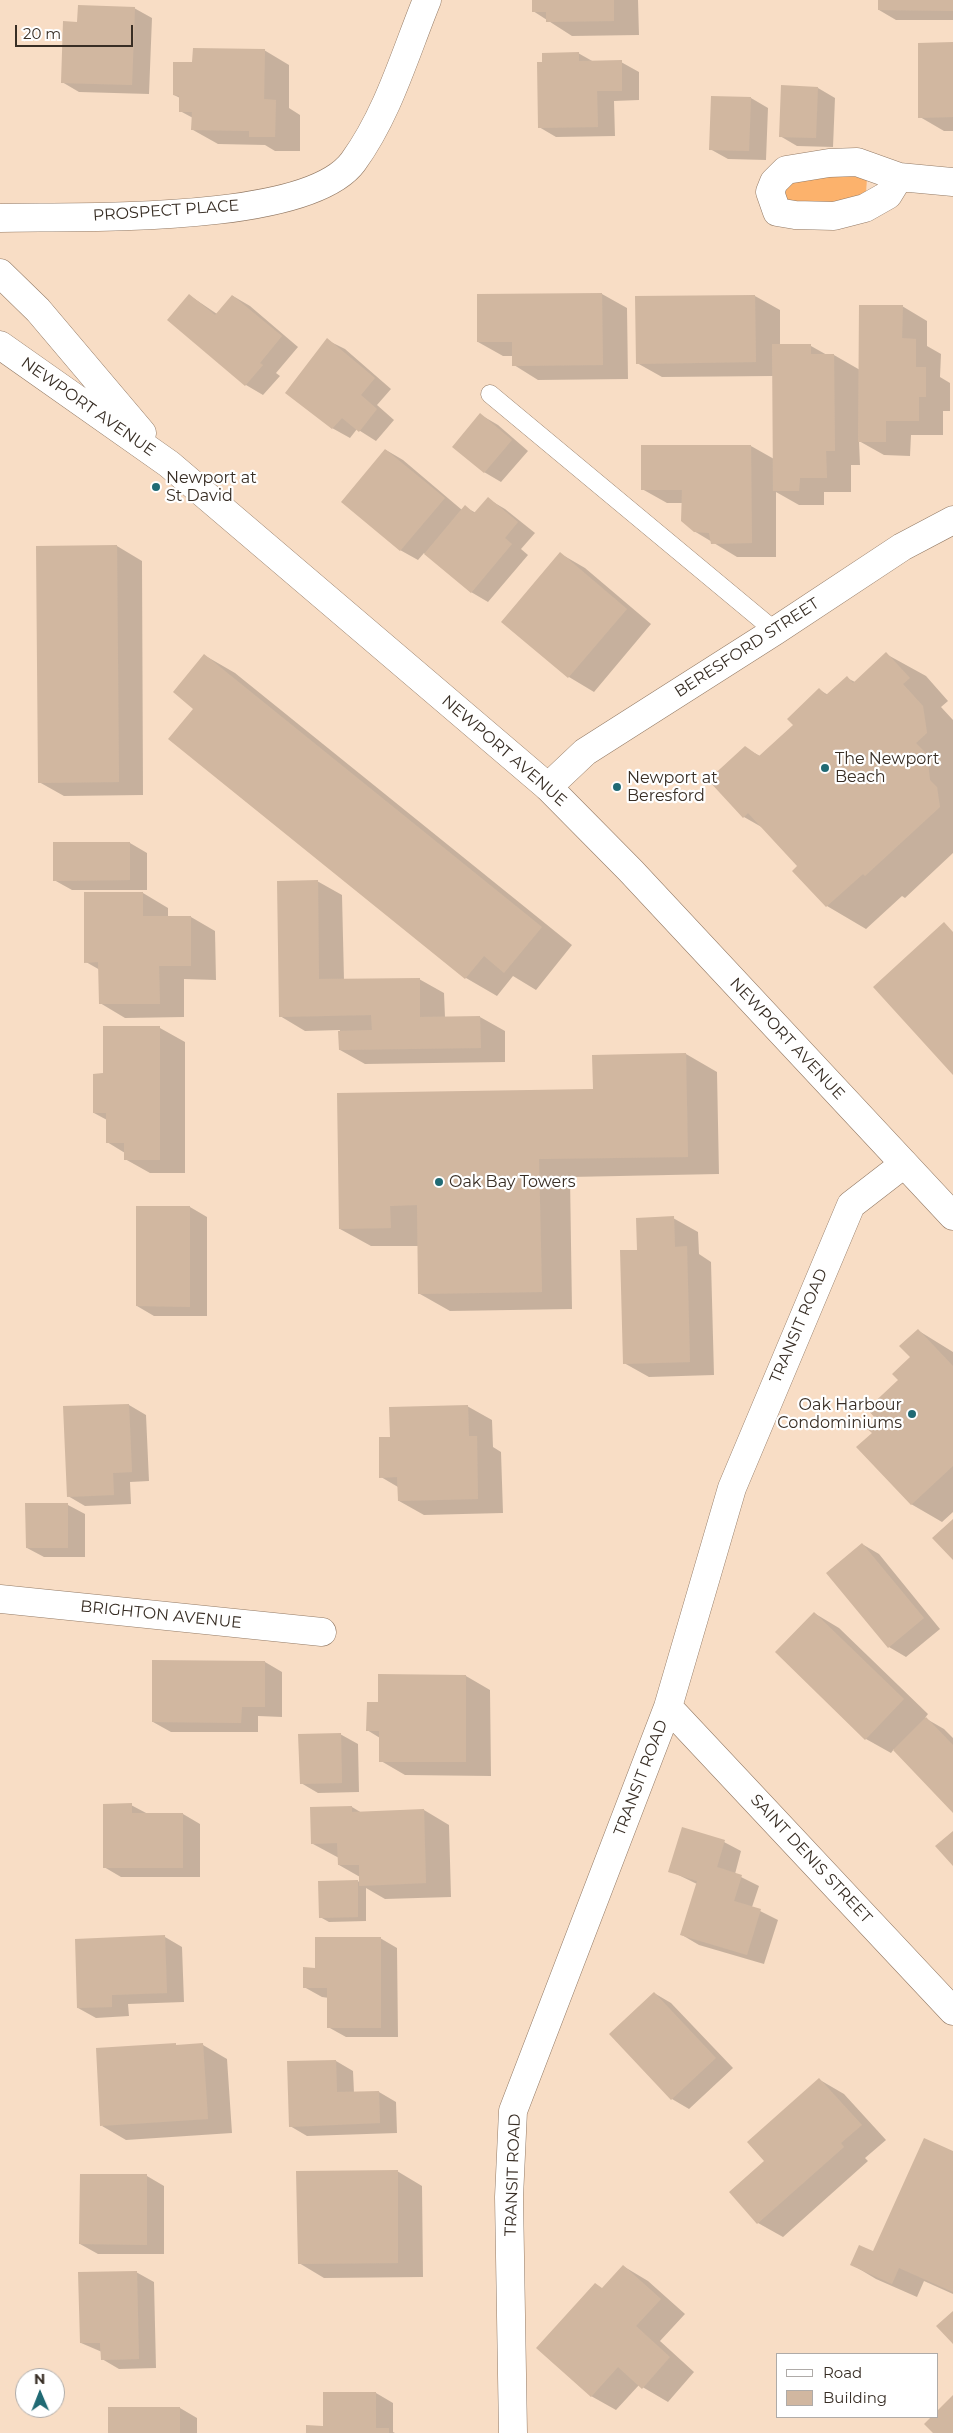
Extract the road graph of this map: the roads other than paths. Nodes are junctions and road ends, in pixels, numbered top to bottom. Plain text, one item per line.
1 (427, 0) edge
2 (899, 177) dead end
3 (953, 182) edge
4 (0, 218) edge
5 (0, 273) edge
6 (0, 345) edge
7 (490, 394) dead end
8 (169, 464) junction
9 (953, 520) edge
10 (775, 631) junction
11 (548, 787) junction
12 (904, 1164) junction
13 (953, 1216) edge
14 (0, 1599) edge
15 (322, 1632) dead end
16 (668, 1707) junction
17 (953, 2011) edge
18 (513, 2433) edge

1 - 4 street, PROSPECT PLACE
2 - 3 street
5 - 8 street
6 - 8 street, NEWPORT AVENUE
7 - 10 lane
8 - 11 street, NEWPORT AVENUE
9 - 10 street, BERESFORD STREET
10 - 11 street, BERESFORD STREET
11 - 12 street, NEWPORT AVENUE
12 - 13 street, NEWPORT AVENUE
12 - 16 street, TRANSIT ROAD
14 - 15 street, BRIGHTON AVENUE
16 - 17 street, SAINT DENIS STREET
16 - 18 street, TRANSIT ROAD

